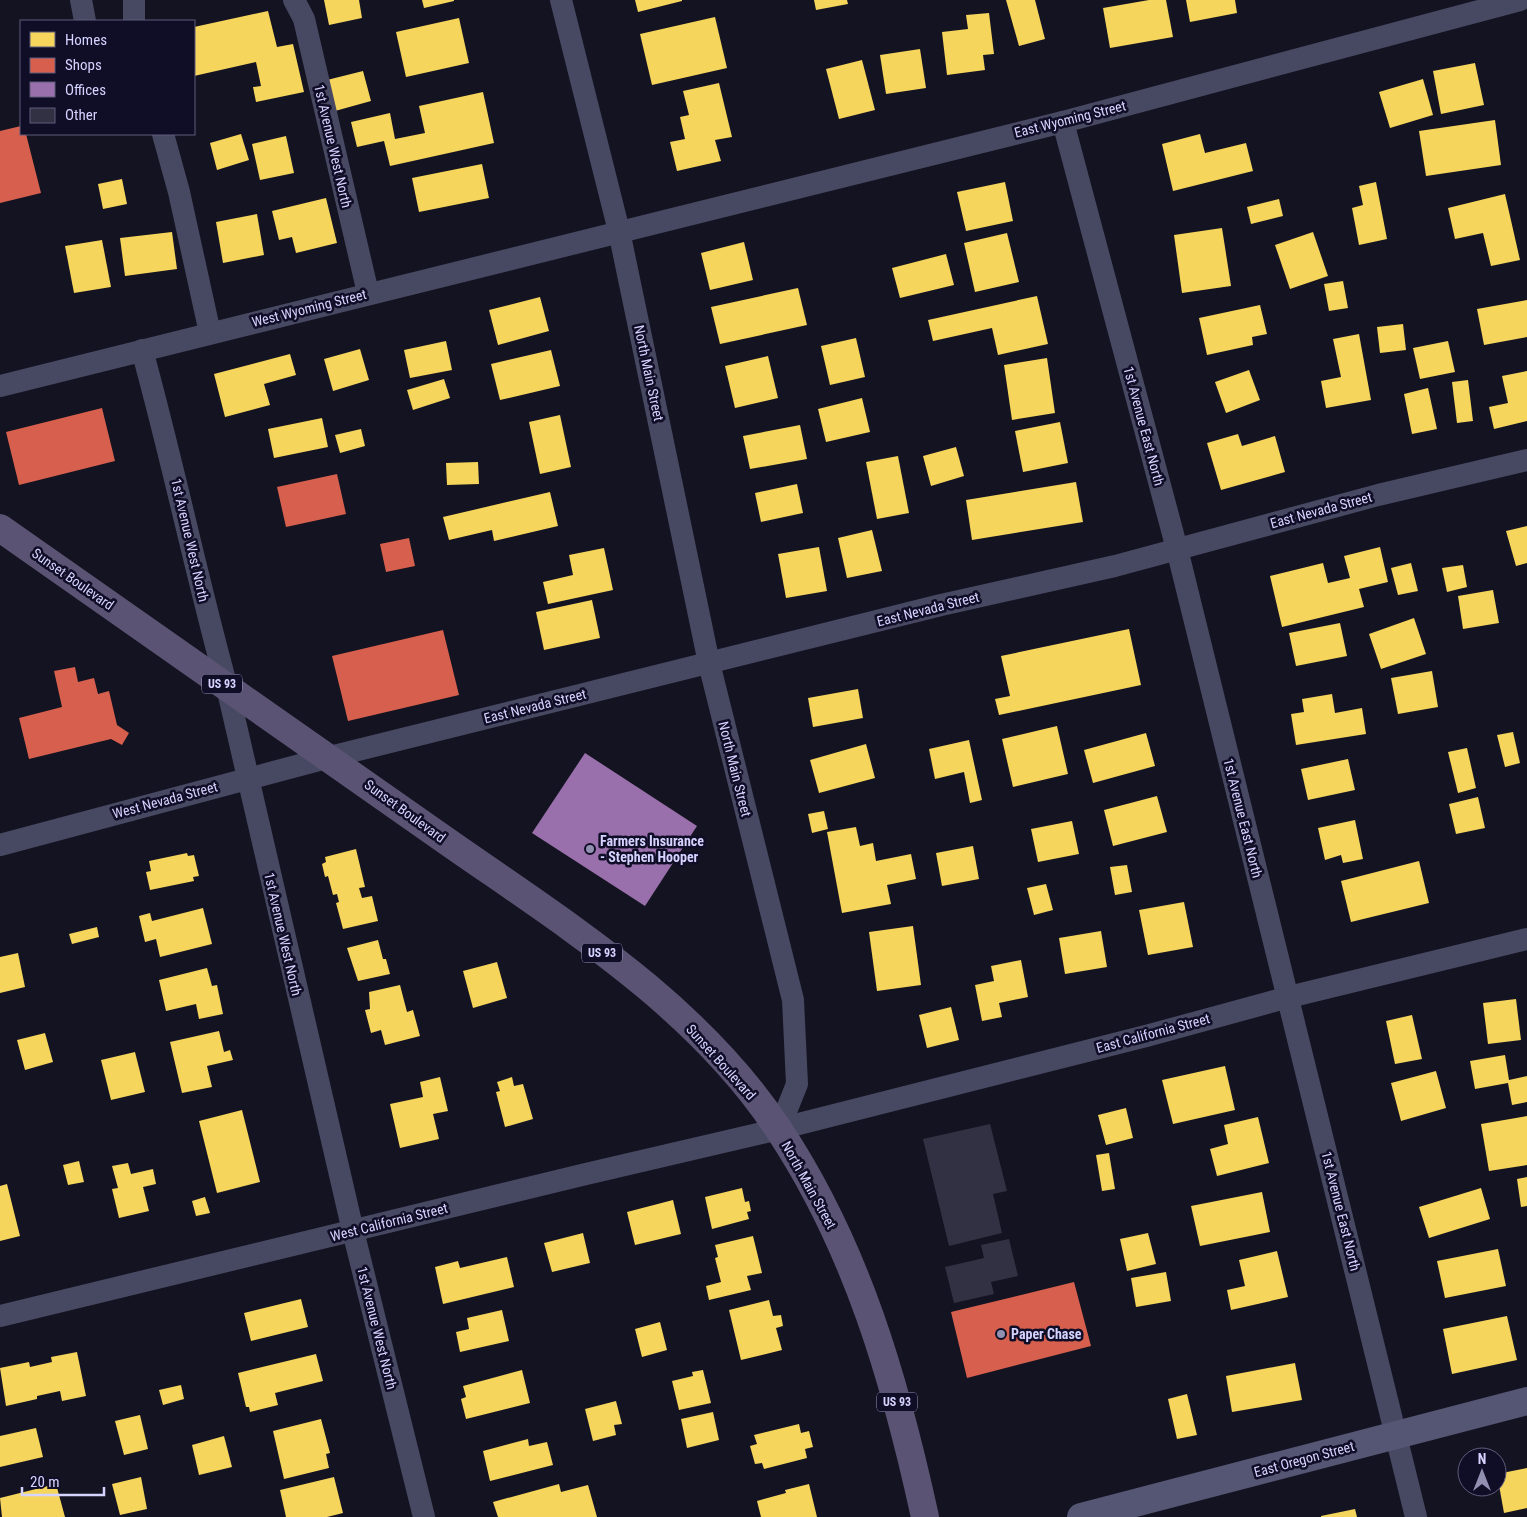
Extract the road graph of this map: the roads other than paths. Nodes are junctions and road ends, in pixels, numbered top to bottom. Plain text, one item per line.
1 (81, 0) edge
2 (134, 0) edge
3 (294, 0) edge
4 (561, 0) edge
5 (1520, 0) edge
6 (85, 20) edge
7 (134, 20) edge
8 (1063, 122) junction
9 (163, 135) edge
10 (619, 231) junction
11 (368, 293) junction
12 (210, 333) junction
13 (142, 350) junction
14 (0, 386) edge
15 (1527, 460) edge
16 (0, 528) edge
17 (1177, 549) junction
18 (709, 663) junction
19 (227, 687) junction
20 (330, 757) junction
21 (247, 778) junction
22 (0, 844) edge
23 (1527, 939) edge
24 (1290, 997) junction
25 (778, 1130) junction
26 (353, 1231) junction
27 (0, 1316) edge
28 (1527, 1402) edge
29 (1395, 1434) junction
30 (424, 1517) edge
31 (925, 1517) edge
32 (1081, 1517) edge
33 (1416, 1517) edge

1 - 6 street
2 - 7 street
3 - 11 street, 1st Avenue West North
4 - 10 street, North Main Street
5 - 8 street, East Wyoming Street
8 - 10 street, East Wyoming Street
8 - 17 street, 1st Avenue East North
9 - 12 street
10 - 11 street, West Wyoming Street
10 - 18 street, North Main Street
11 - 12 street, West Wyoming Street
12 - 13 street, West Wyoming Street
13 - 14 street, West Wyoming Street
13 - 19 street, 1st Avenue West North
15 - 17 street, East Nevada Street
16 - 19 main road, Sunset Boulevard / US 93
17 - 18 street, East Nevada Street
17 - 24 street, 1st Avenue East North
18 - 20 street, East Nevada Street
18 - 25 street, North Main Street
19 - 20 main road, Sunset Boulevard / US 93
19 - 21 street, 1st Avenue West North
20 - 21 street, West Nevada Street
20 - 25 main road, Sunset Boulevard / US 93
21 - 22 street, West Nevada Street
21 - 26 street, 1st Avenue West North
23 - 24 street, East California Street
24 - 25 street, East California Street
24 - 29 street, 1st Avenue East North
25 - 26 street, West California Street
25 - 31 main road, North Main Street / US 93
26 - 27 street, West California Street
26 - 30 street, 1st Avenue West North
28 - 29 street, East Oregon Street
29 - 32 street, East Oregon Street
29 - 33 street, 1st Avenue East North

